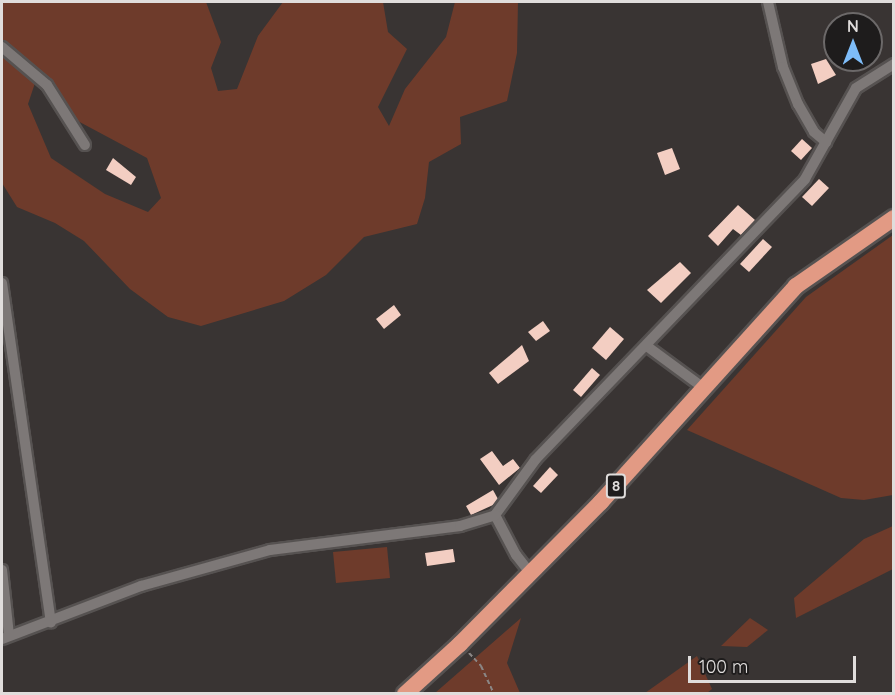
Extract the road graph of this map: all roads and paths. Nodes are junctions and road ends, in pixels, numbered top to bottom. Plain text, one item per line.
1 (768, 2) edge
2 (2, 46) edge
3 (894, 64) edge
4 (826, 142) junction
5 (85, 145) dead end
6 (894, 218) edge
7 (2, 283) edge
8 (648, 347) junction
9 (705, 388) junction
10 (495, 515) junction
11 (2, 570) edge
12 (531, 574) junction
13 (51, 622) junction
14 (5, 638) edge
15 (460, 645) junction
16 (405, 693) edge
17 (494, 693) edge

1 - 4 street
2 - 5 street
3 - 4 street
4 - 8 street
6 - 9 highway, 8
7 - 13 street
8 - 9 street
8 - 10 street
9 - 12 highway, 8
10 - 12 street
10 - 13 street
11 - 14 street
12 - 15 highway, 8
13 - 14 street
15 - 16 highway, 8
15 - 17 path

